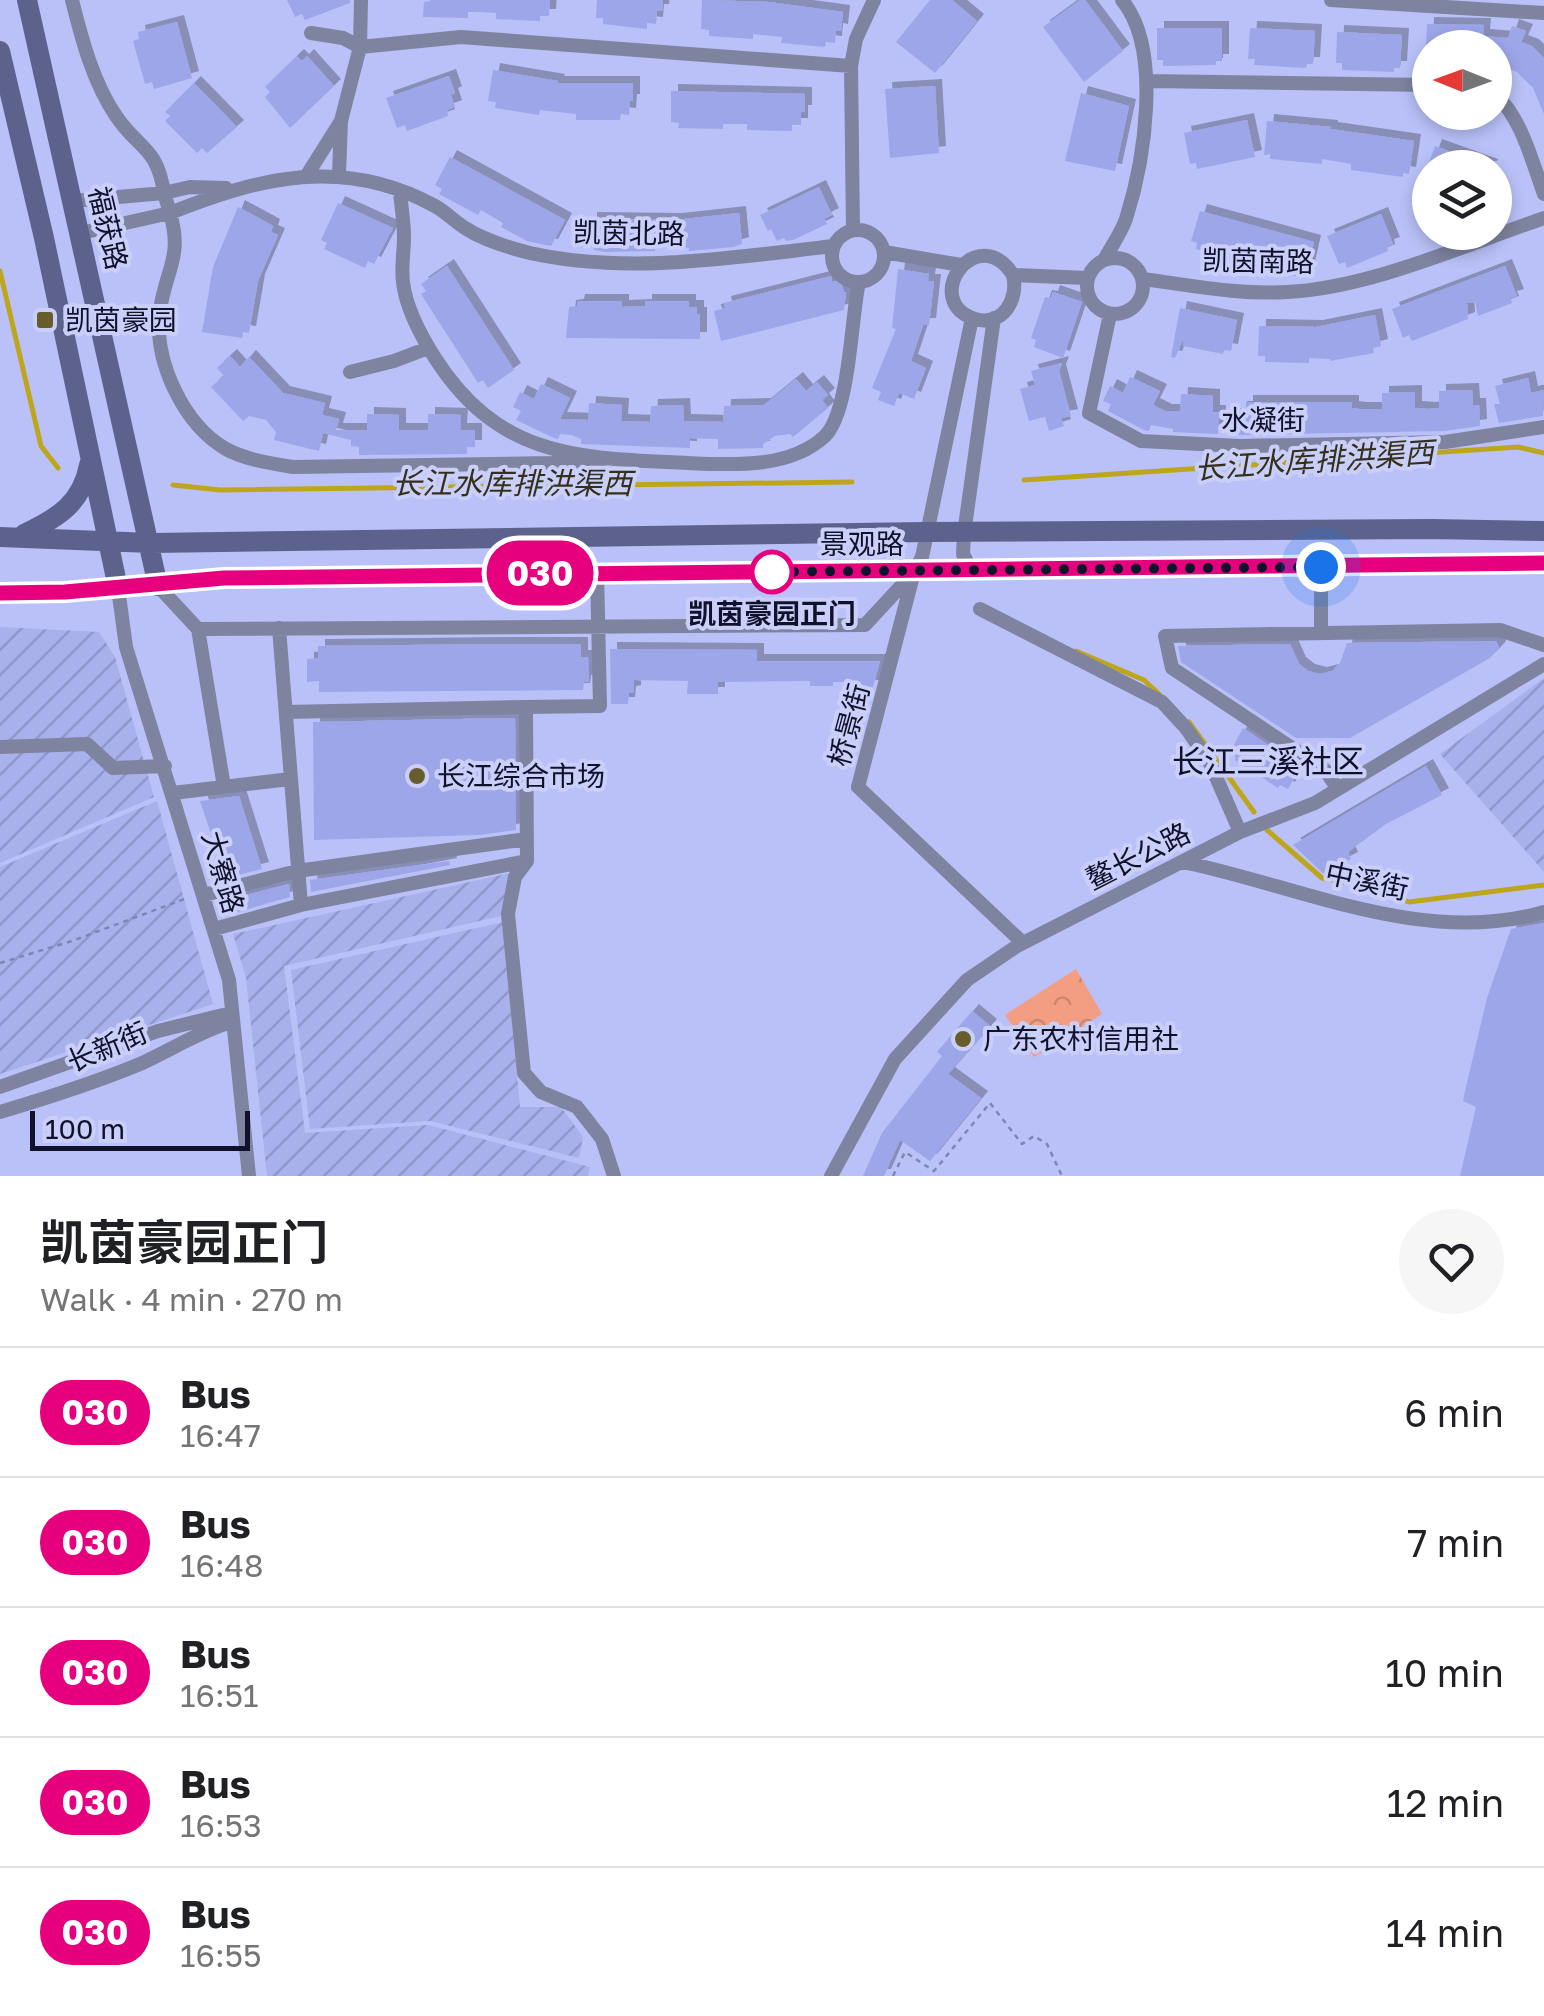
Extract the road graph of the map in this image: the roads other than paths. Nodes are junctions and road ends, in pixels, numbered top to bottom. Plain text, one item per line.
1 (27, 0) edge
2 (72, 0) edge
3 (361, 0) edge
4 (874, 0) edge
5 (1122, 0) edge
6 (1331, 0) edge
7 (1544, 13) edge
8 (311, 33) dead end
9 (360, 46) junction
10 (0, 51) edge
11 (851, 66) junction
12 (1146, 81) junction
13 (1412, 84) edge
14 (1512, 116) edge
15 (341, 120) junction
16 (307, 175) junction
17 (339, 176) junction
18 (232, 188) junction
19 (400, 191) junction
20 (164, 193) junction
21 (1544, 194) edge
22 (73, 201) junction
23 (170, 213) junction
24 (1544, 218) edge
25 (853, 230) junction
26 (80, 233) junction
27 (834, 246) junction
28 (884, 252) junction
29 (1104, 260) junction
30 (961, 266) junction
31 (1013, 275) junction
32 (1088, 278) junction
33 (1142, 279) junction
34 (859, 282) junction
35 (1110, 314) junction
36 (972, 318) junction
37 (994, 318) junction
38 (428, 348) junction
39 (350, 372) dead end
40 (1544, 426) edge
41 (604, 459) junction
42 (90, 460) junction
43 (1544, 531) edge
44 (926, 532) junction
45 (964, 534) junction
46 (9, 537) edge
47 (107, 540) junction
48 (151, 542) junction
49 (1544, 564) edge
50 (1321, 567) junction
51 (597, 572) junction
52 (914, 572) junction
53 (972, 572) junction
54 (158, 586) junction
55 (118, 588) junction
56 (0, 594) edge
57 (980, 609) dead end
58 (598, 625) junction
59 (279, 628) junction
60 (198, 629) junction
61 (1321, 634) junction
62 (1544, 645) edge
63 (1544, 664) edge
64 (526, 707) junction
65 (286, 712) junction
66 (0, 747) edge
67 (165, 766) junction
68 (290, 779) junction
69 (224, 787) junction
70 (1338, 790) junction
71 (173, 793) junction
72 (1240, 832) junction
73 (528, 839) junction
74 (527, 861) junction
75 (1182, 862) junction
76 (296, 871) junction
77 (204, 895) junction
78 (301, 905) junction
79 (1544, 912) edge
80 (214, 929) junction
81 (1023, 943) junction
82 (231, 1017) junction
83 (0, 1087) edge
84 (0, 1112) edge
85 (249, 1176) edge
86 (614, 1176) edge
87 (831, 1176) edge

1 - 22 main road, 福获路
2 - 20 street
3 - 9 street
4 - 11 street
5 - 12 street
6 - 7 street
8 - 9 street
9 - 11 street
9 - 15 street
10 - 42 main road
11 - 25 street
12 - 13 street
12 - 29 street
14 - 21 street
15 - 16 street
15 - 17 street
16 - 17 street, 凯茵北路
16 - 18 street, 凯茵北路
17 - 19 street, 凯茵北路
18 - 20 street
18 - 23 street
19 - 27 street, 凯茵北路
19 - 38 street
20 - 22 street
20 - 23 street
22 - 26 main road, 福获路
23 - 26 street
23 - 41 street
24 - 33 street, 凯茵南路
25 - 27 street
25 - 28 street
26 - 48 main road, 福获路
27 - 34 street
28 - 30 street
28 - 34 street
29 - 32 street
29 - 33 street
30 - 31 street
30 - 36 street
31 - 32 street
31 - 37 street
32 - 35 street
33 - 35 street
34 - 41 street
35 - 40 street, 水凝街
36 - 37 street
36 - 44 street
37 - 45 street
38 - 39 street
38 - 41 street
42 - 46 main road
42 - 47 main road
43 - 45 main road, 景观路
44 - 45 main road, 景观路
44 - 48 main road, 景观路
44 - 52 street
45 - 53 street
46 - 47 main road, 景观路
47 - 48 main road, 景观路
47 - 55 main road
48 - 54 main road, 福获路
49 - 50 main road, 景观路
50 - 53 main road, 景观路
50 - 61 street
51 - 52 main road, 景观路
51 - 54 main road, 景观路
51 - 58 street
52 - 53 main road, 景观路
52 - 58 street
52 - 81 street, 桥景街
54 - 55 main road, 景观路
54 - 60 street
55 - 56 main road, 景观路
55 - 67 street, 大寮路
57 - 72 street
58 - 59 street
58 - 64 street
59 - 60 street
59 - 65 street
60 - 69 street
61 - 62 street
61 - 70 street
63 - 70 street, 鳌长公路
64 - 65 street
64 - 73 street
65 - 68 street
66 - 67 street
67 - 71 street, 大寮路
68 - 69 street
68 - 76 street
69 - 71 street
70 - 72 street, 鳌长公路
71 - 77 street, 大寮路
72 - 75 street, 鳌长公路
73 - 74 street
73 - 76 street
74 - 78 street
74 - 86 street
75 - 79 street, 中溪街
75 - 81 street, 鳌长公路
76 - 77 street
76 - 78 street
77 - 80 street, 大寮路
78 - 80 street
80 - 82 street, 大寮路
81 - 87 street, 鳌长公路
82 - 83 street
82 - 84 street, 长新街
82 - 85 street, 大寮路

